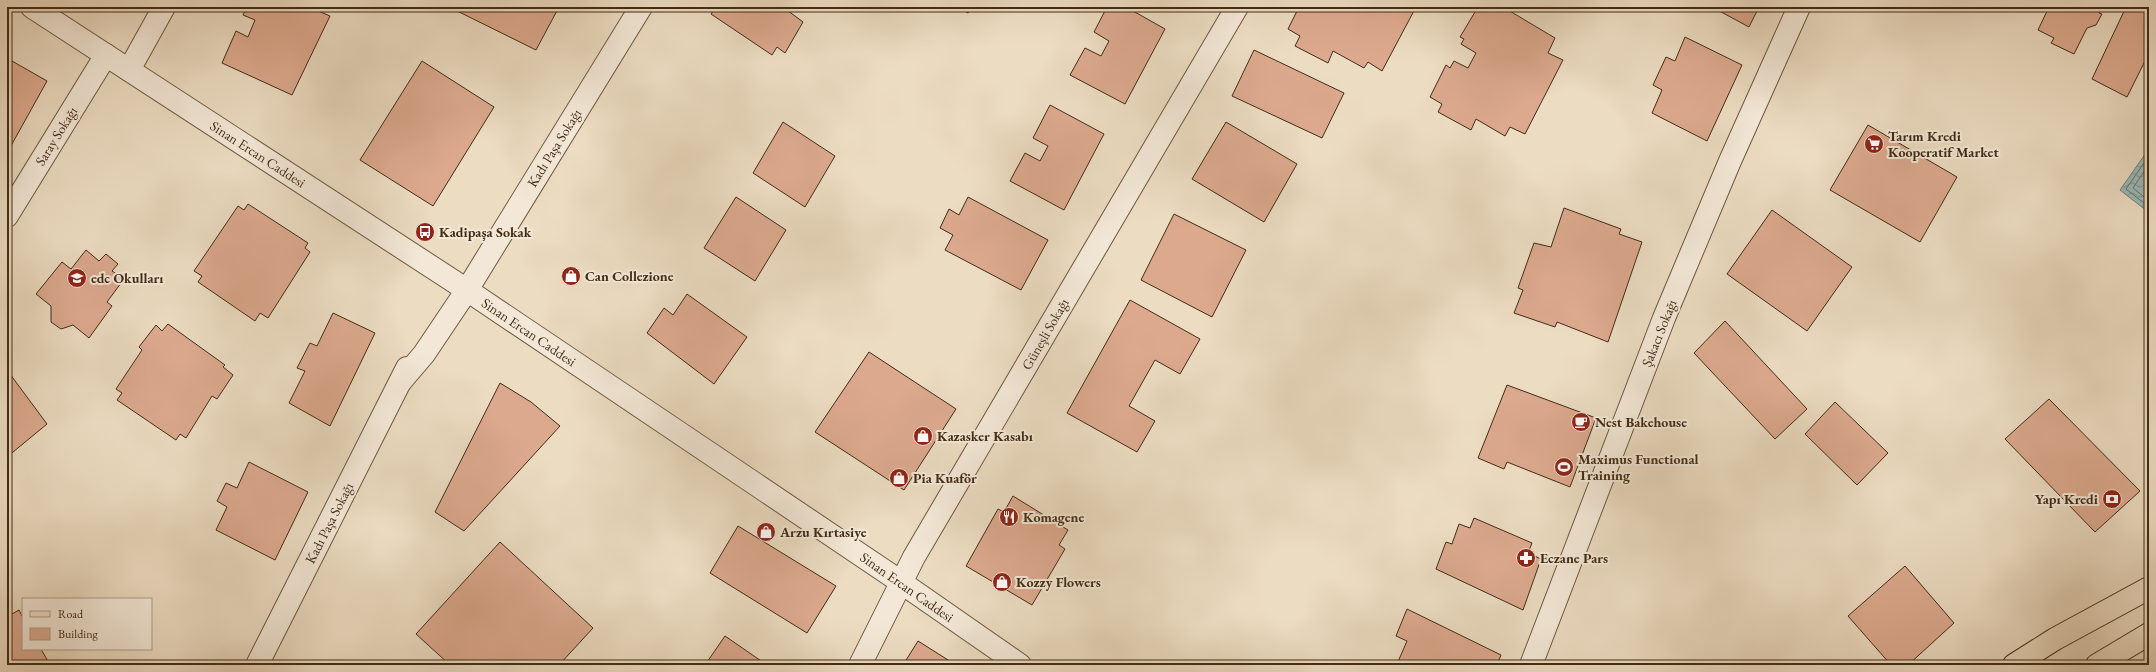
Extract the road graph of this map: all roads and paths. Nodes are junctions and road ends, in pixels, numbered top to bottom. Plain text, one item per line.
1 (32, 7) edge
2 (164, 7) edge
3 (641, 7) edge
4 (1237, 7) edge
5 (1799, 7) edge
6 (106, 56) junction
7 (129, 70) junction
8 (7, 216) edge
9 (467, 290) junction
10 (901, 582) junction
11 (2149, 588) edge
12 (2149, 634) edge
13 (258, 665) edge
14 (860, 665) edge
15 (1020, 665) edge
16 (1531, 665) edge
17 (2014, 665) edge
18 (2096, 665) edge

1 - 6 street, Sinan Ercan Caddesi
2 - 7 street
3 - 9 street, Kadı Paşa Sokağı
4 - 10 street, Güneşli Sokağı
5 - 16 street, Şakacı Sokağı
6 - 7 street, Sinan Ercan Caddesi
6 - 8 street, Saray Sokağı
7 - 9 street, Sinan Ercan Caddesi
9 - 10 street, Sinan Ercan Caddesi
9 - 13 street, Kadı Paşa Sokağı
10 - 14 street, Güneşli Sokağı
10 - 15 street, Sinan Ercan Caddesi
11 - 17 main road
12 - 18 main road

